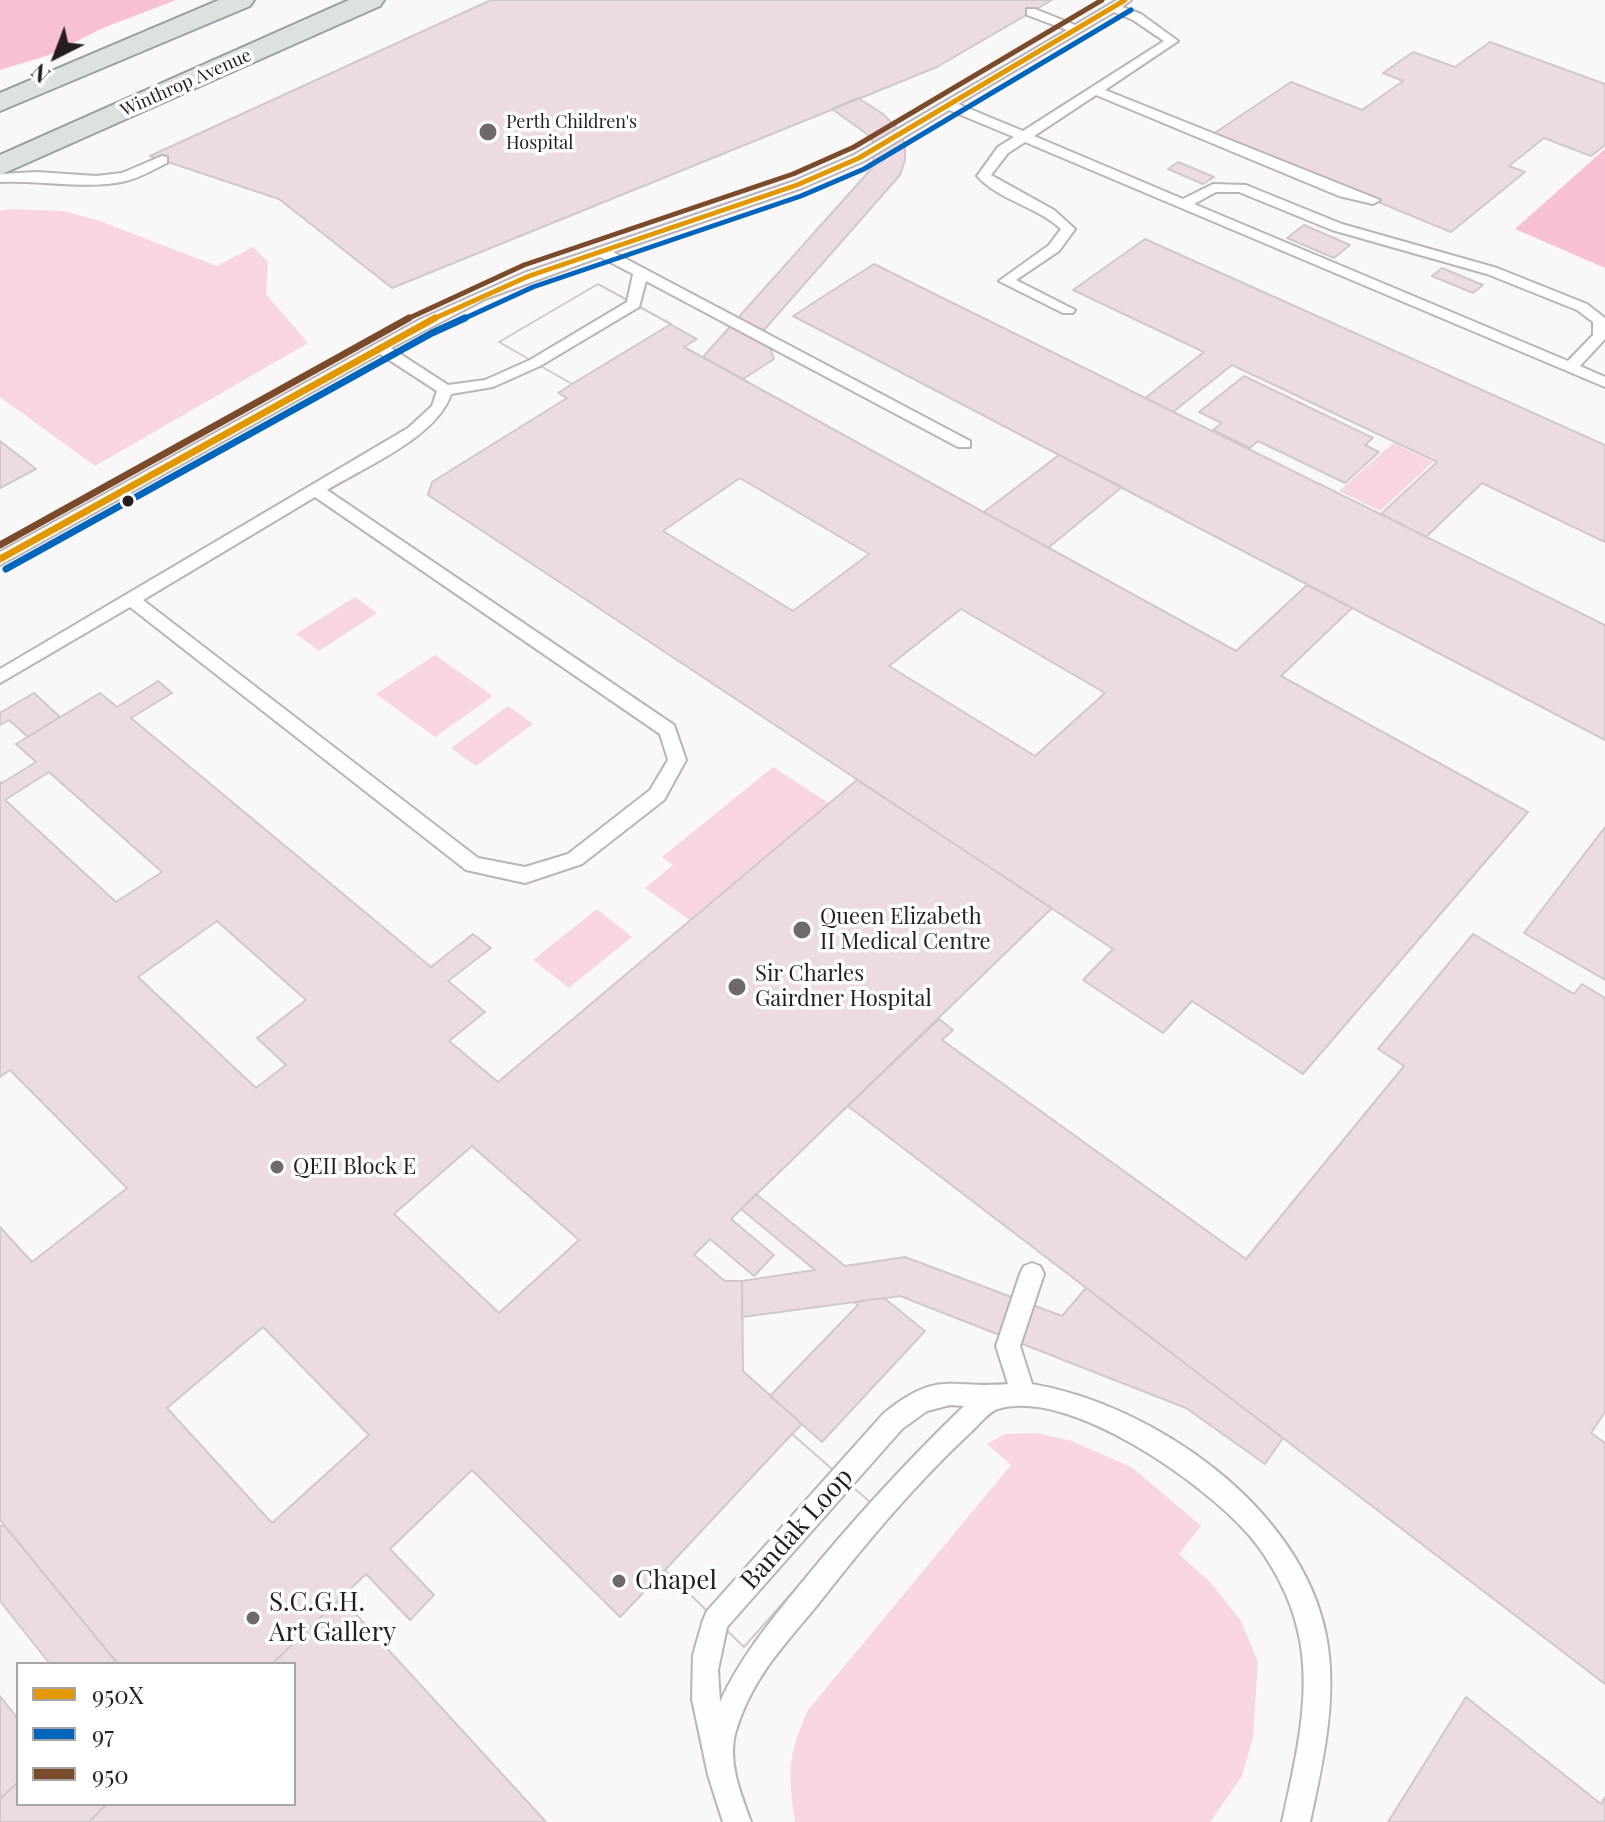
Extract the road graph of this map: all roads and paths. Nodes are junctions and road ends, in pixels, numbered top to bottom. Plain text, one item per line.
1 (241, 0) edge
2 (371, 0) edge
3 (1119, 4) edge
4 (1031, 12) dead end
5 (1076, 29) junction
6 (1097, 91) junction
7 (0, 103) edge
8 (949, 105) junction
9 (1025, 137) junction
10 (162, 160) dead end
11 (0, 166) edge
12 (0, 178) edge
13 (1373, 200) dead end
14 (1183, 204) junction
15 (602, 252) junction
16 (640, 273) junction
17 (1068, 310) dead end
18 (381, 348) junction
19 (1571, 367) junction
20 (1605, 382) edge
21 (445, 390) junction
22 (964, 444) dead end
23 (315, 489) junction
24 (0, 559) edge
25 (131, 599) junction
26 (32, 658) junction
27 (0, 660) edge
28 (0, 677) edge
29 (1032, 1274) dead end
30 (1024, 1395) junction
31 (993, 1397) junction
32 (718, 1749) junction
33 (737, 1822) edge
34 (1296, 1822) edge

1 - 7 main road
2 - 11 main road, Winthrop Avenue
3 - 5 lane
3 - 6 lane
4 - 5 lane
5 - 8 lane
6 - 9 lane
6 - 13 lane
8 - 9 lane
8 - 15 lane
9 - 14 lane
9 - 17 lane
10 - 12 lane
14 - 19 lane
14 - 19 lane
15 - 16 lane
15 - 18 lane
16 - 21 lane
16 - 22 lane
18 - 21 lane
18 - 24 lane
19 - 20 lane
21 - 23 lane
23 - 25 lane
23 - 25 lane
25 - 26 lane
26 - 27 lane
26 - 28 lane
29 - 30 lane
30 - 31 lane, Bandak Loop
30 - 34 lane, Bandak Loop
31 - 32 lane
31 - 32 lane, Bandak Loop
32 - 33 lane, Bandak Loop

